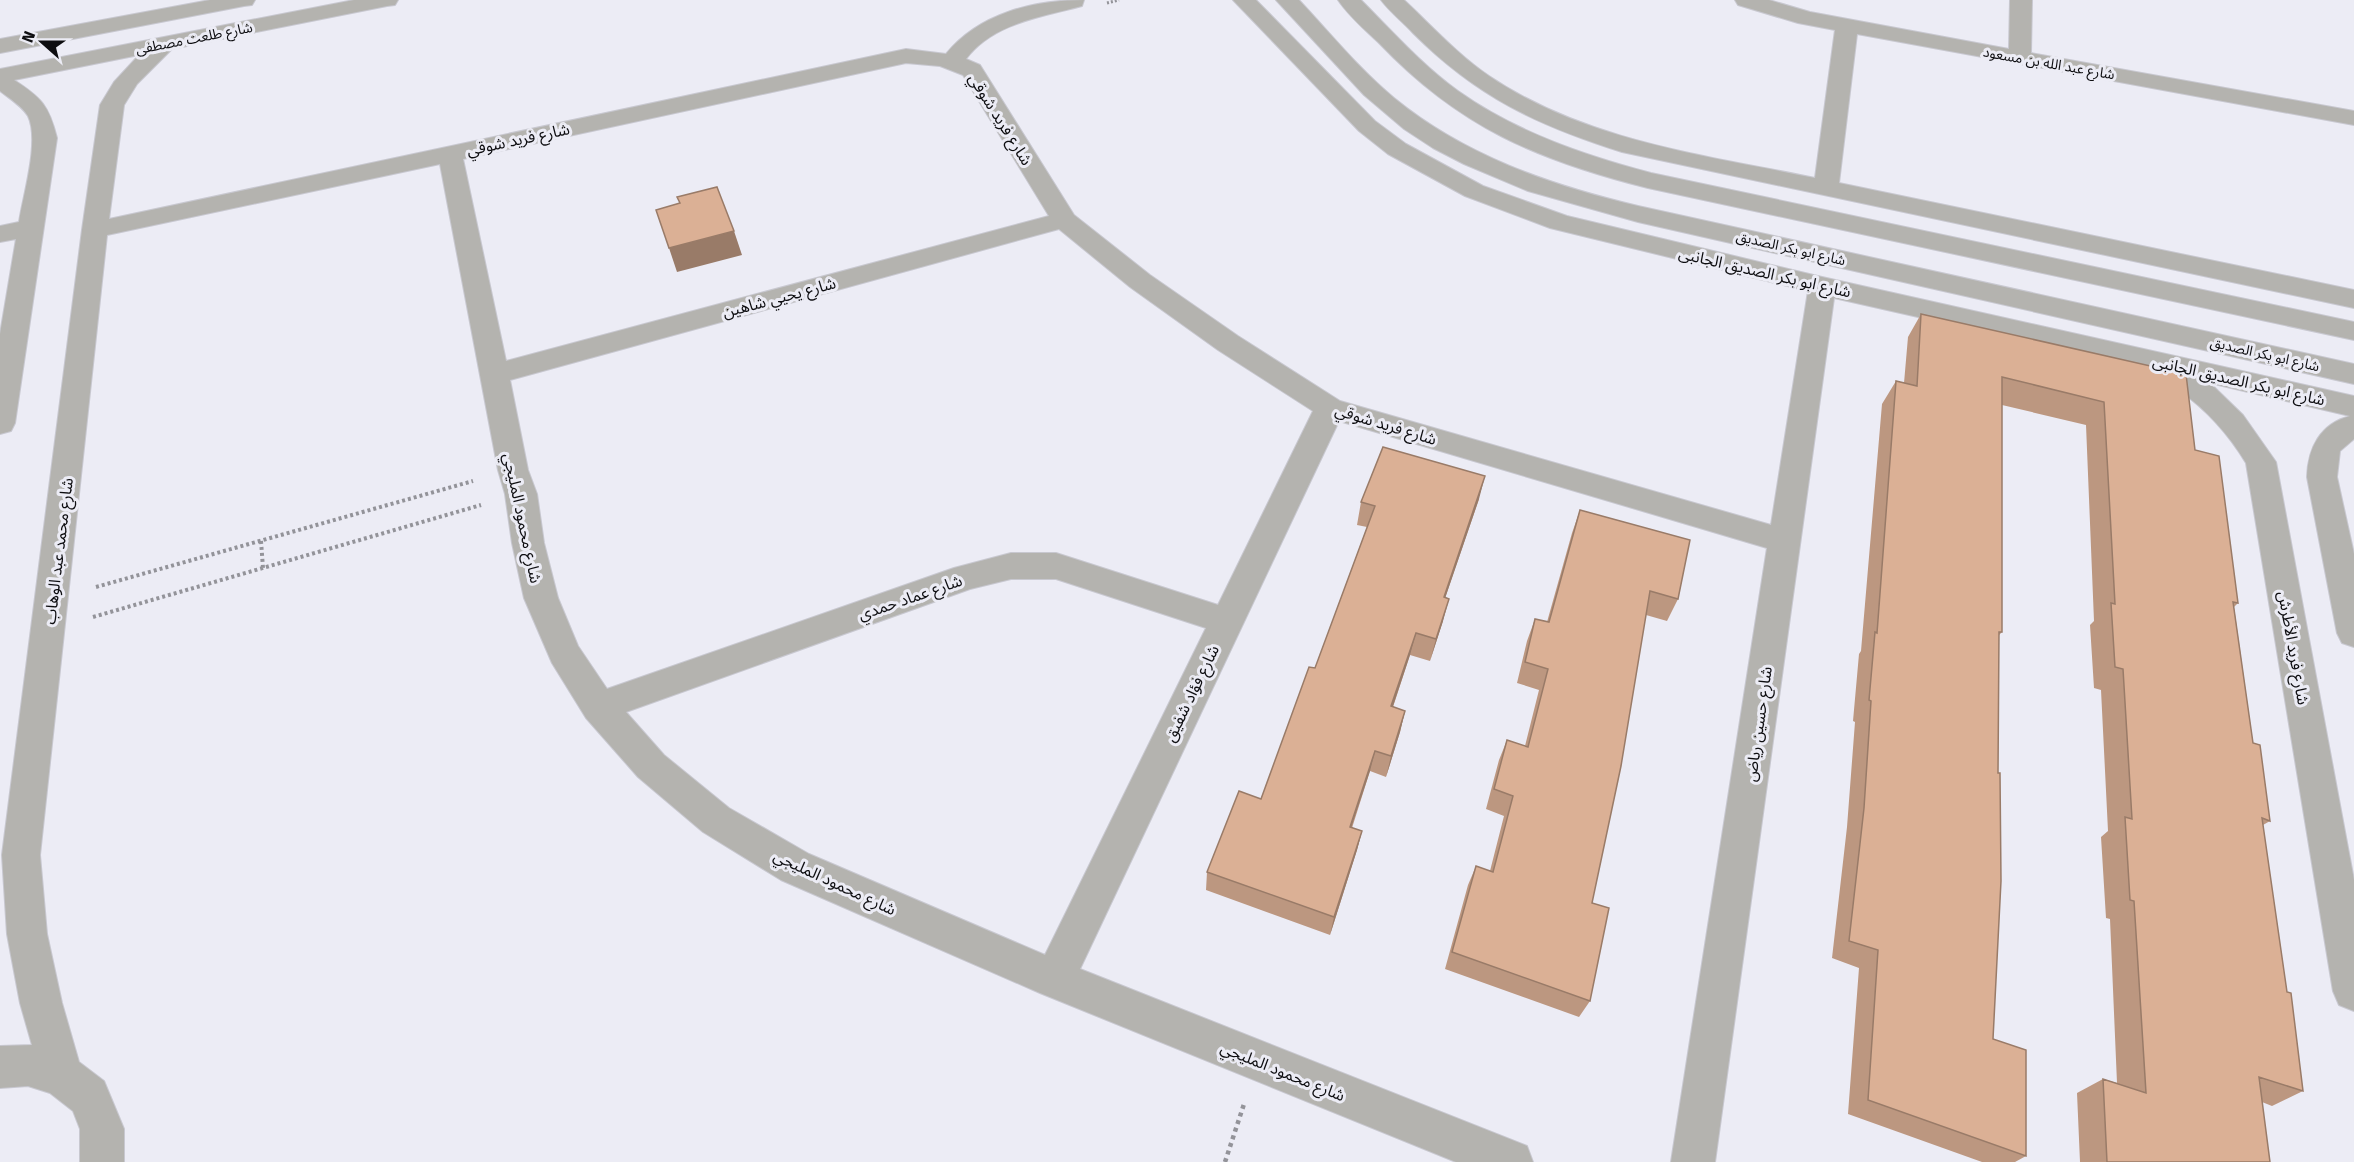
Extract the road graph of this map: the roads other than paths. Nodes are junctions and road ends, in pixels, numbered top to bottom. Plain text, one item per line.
1 (244, 0) edge
2 (387, 0) edge
3 (1244, 0) edge
4 (1287, 0) edge
5 (1349, 0) edge
6 (1392, 0) edge
7 (1746, 0) edge
8 (2021, 0) edge
9 (1074, 1) edge
10 (1847, 26) junction
11 (165, 44) junction
12 (0, 46) edge
13 (2020, 57) junction
14 (952, 60) junction
15 (0, 76) edge
16 (0, 81) edge
17 (2354, 118) edge
18 (450, 154) junction
19 (1826, 188) junction
20 (1064, 220) junction
21 (30, 228) junction
22 (95, 230) junction
23 (0, 234) edge
24 (1822, 286) junction
25 (2354, 299) edge
26 (2354, 331) edge
27 (2145, 358) junction
28 (494, 374) junction
29 (2354, 374) edge
30 (2354, 406) edge
31 (1330, 408) junction
32 (0, 423) edge
33 (2354, 425) edge
34 (1785, 541) junction
35 (1225, 621) junction
36 (2354, 633) edge
37 (599, 707) junction
38 (1054, 979) junction
39 (2354, 992) edge
40 (0, 1067) edge
41 (62, 1075) junction
42 (110, 1151) edge
43 (1511, 1162) edge
44 (1693, 1162) edge

1 - 12 street, شارع طلعت مصطفى
2 - 11 street, شارع طلعت مصطفى
3 - 24 street, شارع ابو بكر الصديق الجانبى
4 - 29 street, شارع ابو بكر الصديق
5 - 26 street
6 - 19 street
7 - 10 street, شارع عبد الله بن مسعود
8 - 13 street
9 - 14 street
10 - 13 street, شارع عبد الله بن مسعود
10 - 19 street
11 - 15 street, شارع طلعت مصطفى
11 - 22 street, شارع محمد عبد الوهاب
13 - 17 street, شارع عبد الله بن مسعود
14 - 18 street, شارع فريد شوقي
14 - 20 street, شارع فريد شوقي
16 - 21 street
18 - 22 street, شارع فريد شوقي
18 - 28 street, شارع محمود المليجي
19 - 25 street
20 - 28 street, شارع يحيي شاهين
20 - 31 street, شارع فريد شوقي
21 - 23 street
21 - 32 street
22 - 41 street, شارع محمد عبد الوهاب
24 - 27 street, شارع ابو بكر الصديق الجانبى
24 - 34 street, شارع حسين رياض
27 - 30 street, شارع ابو بكر الصديق الجانبى
27 - 39 street, شارع فريد الأطرش
28 - 37 street, شارع محمود المليجي
31 - 34 street, شارع فريد شوقي
31 - 35 street, شارع فؤاد شفيق
33 - 36 street
34 - 44 street, شارع حسين رياض
35 - 37 street, شارع عماد حمدي
35 - 38 street, شارع فؤاد شفيق
37 - 38 street, شارع محمود المليجي
38 - 43 street, شارع محمود المليجي
40 - 41 street
41 - 42 street

